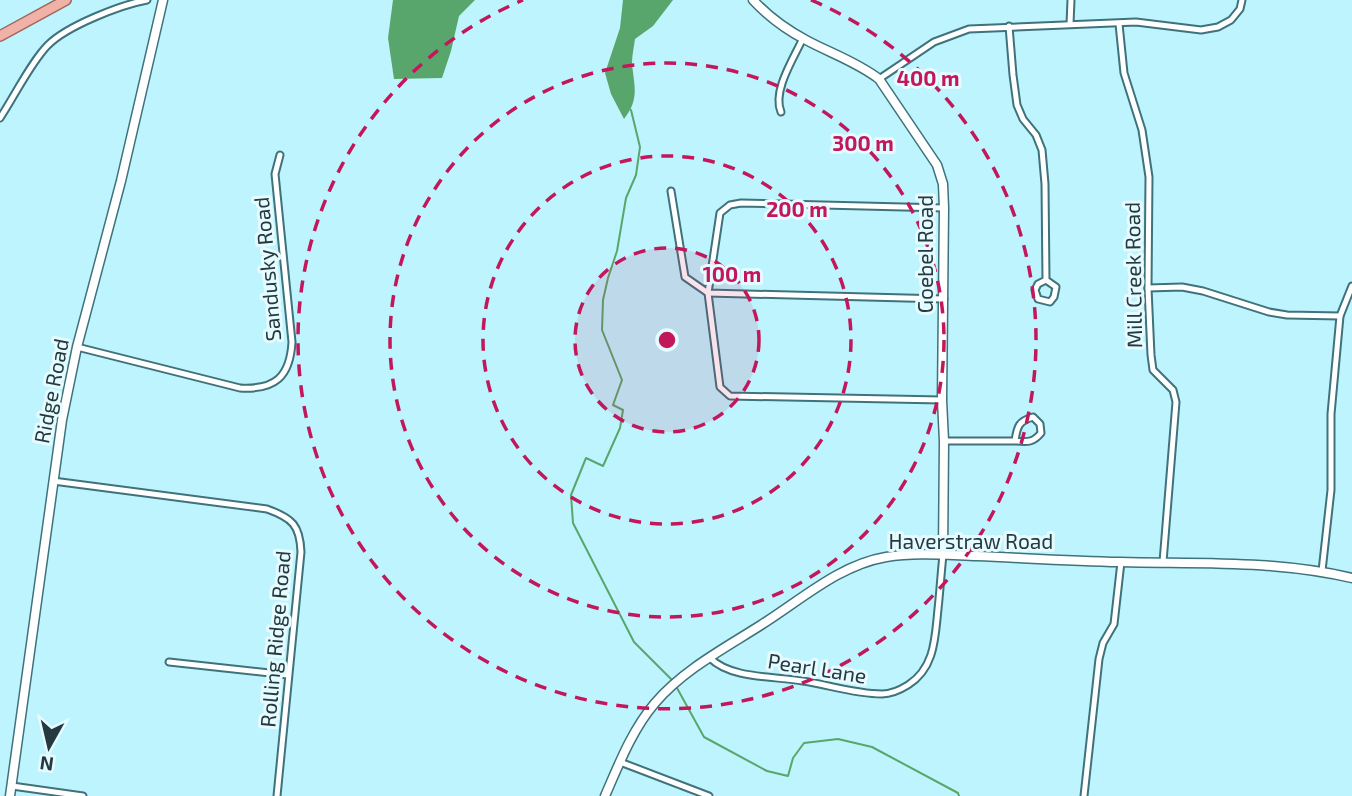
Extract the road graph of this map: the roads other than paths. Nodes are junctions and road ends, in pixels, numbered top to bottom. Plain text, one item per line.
1 (66, 0) edge
2 (147, 0) edge
3 (163, 0) edge
4 (753, 0) edge
5 (1071, 0) edge
6 (1242, 0) edge
7 (1119, 23) junction
8 (1070, 24) junction
9 (1009, 26) junction
10 (0, 36) edge
11 (803, 38) junction
12 (878, 79) junction
13 (781, 112) dead end
14 (0, 118) edge
15 (280, 155) dead end
16 (671, 191) dead end
17 (944, 208) junction
18 (1046, 280) junction
19 (1352, 286) edge
20 (1149, 288) junction
21 (708, 293) junction
22 (944, 299) junction
23 (1340, 316) junction
24 (77, 347) junction
25 (942, 400) junction
26 (944, 441) junction
27 (1015, 441) junction
28 (53, 481) junction
29 (943, 555) junction
30 (1121, 562) junction
31 (1163, 562) junction
32 (1322, 571) junction
33 (1352, 578) edge
34 (710, 658) junction
35 (169, 662) dead end
36 (288, 675) junction
37 (620, 762) junction
38 (12, 786) junction
39 (10, 796) edge
40 (83, 796) edge
41 (277, 796) edge
42 (605, 796) edge
43 (709, 796) edge
44 (1084, 796) edge

1 - 10 main road
2 - 14 street
3 - 24 street, Ridge Road
4 - 11 street, Goebel Road
5 - 8 street
6 - 7 street
7 - 8 street
7 - 20 street, Mill Creek Road
8 - 9 street
9 - 12 street
9 - 18 street
11 - 12 street, Goebel Road
11 - 13 street
12 - 17 street, Goebel Road
15 - 24 street, Sandusky Road
16 - 21 street
17 - 21 street
17 - 22 street, Goebel Road
18 - 18 street
19 - 23 street
20 - 23 street
20 - 31 street, Mill Creek Road
21 - 22 street
21 - 25 street
22 - 25 street, Goebel Road
23 - 32 street
24 - 28 street, Ridge Road
25 - 26 street, Goebel Road
26 - 27 street
26 - 29 street, Goebel Road
27 - 27 street
28 - 36 street, Rolling Ridge Road
28 - 38 street, Ridge Road
29 - 30 street, Haverstraw Road
29 - 34 street, Haverstraw Road
29 - 34 street, Pearl Lane
30 - 31 street, Haverstraw Road
30 - 44 street
31 - 32 street, Haverstraw Road
32 - 33 street, Haverstraw Road
34 - 37 street, Haverstraw Road
35 - 36 street
36 - 41 street, Rolling Ridge Road
37 - 42 street, Haverstraw Road
37 - 43 street
38 - 39 street, Ridge Road
38 - 40 street

